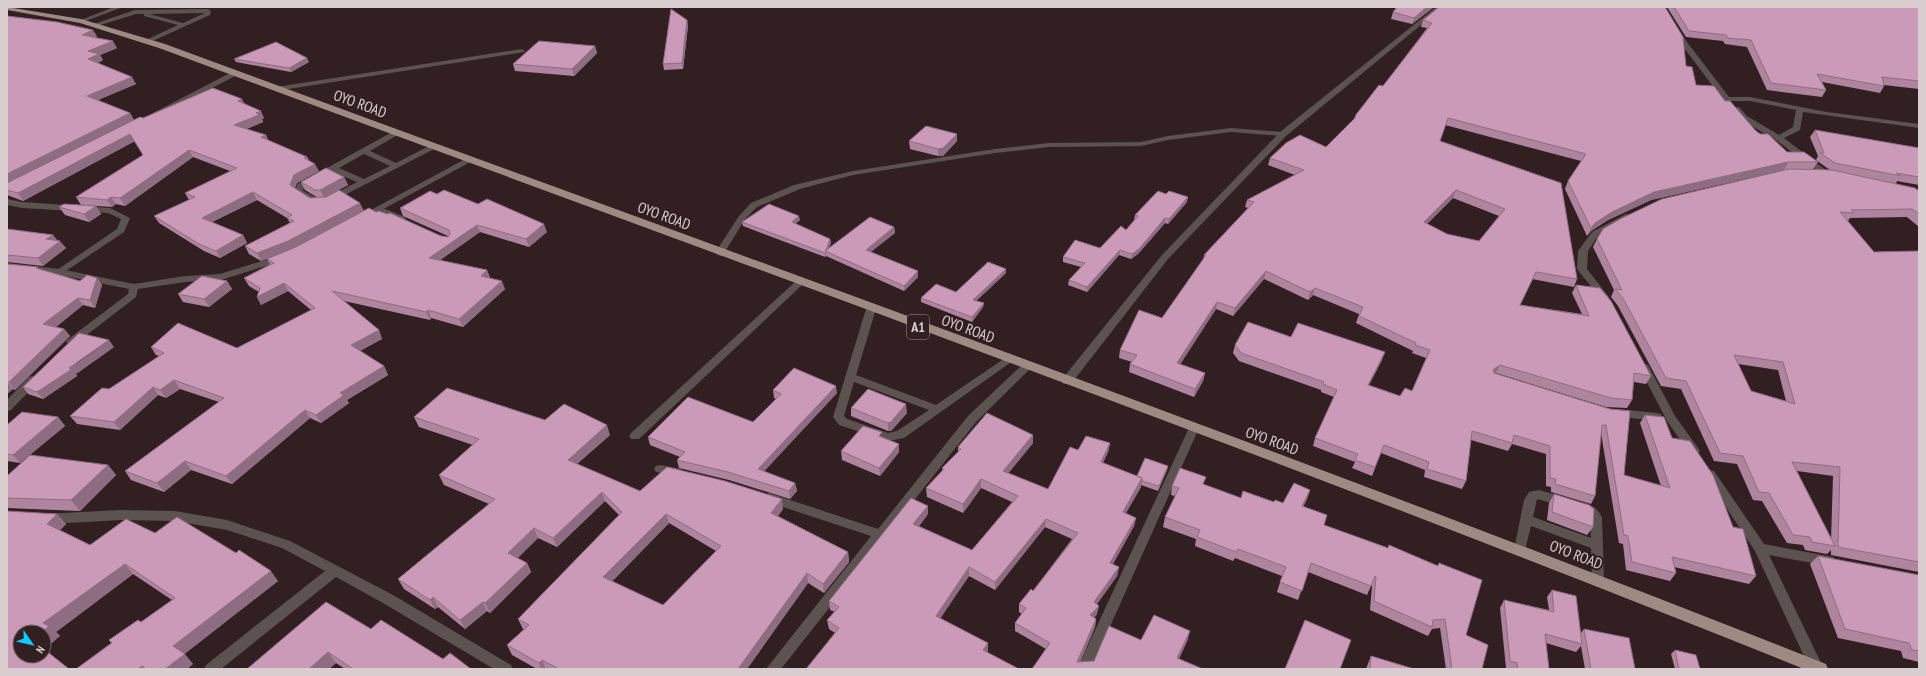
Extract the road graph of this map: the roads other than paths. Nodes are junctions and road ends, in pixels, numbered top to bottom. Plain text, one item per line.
1 (120, 7) edge
2 (1440, 7) edge
3 (1662, 7) edge
4 (7, 8) edge
5 (134, 12) junction
6 (81, 21) junction
7 (185, 24) junction
8 (94, 25) junction
9 (148, 41) junction
10 (522, 52) dead end
11 (235, 74) junction
12 (276, 89) junction
13 (1726, 99) junction
14 (1800, 109) junction
15 (150, 117) edge
16 (1919, 126) edge
17 (397, 133) junction
18 (1284, 134) junction
19 (1779, 138) junction
20 (434, 147) junction
21 (364, 151) junction
22 (470, 160) junction
23 (397, 166) junction
24 (333, 169) junction
25 (1812, 174) edge
26 (364, 182) junction
27 (7, 202) edge
28 (378, 208) junction
29 (1633, 213) edge
30 (351, 223) edge
31 (413, 224) edge
32 (720, 253) junction
33 (290, 254) edge
34 (7, 266) edge
35 (60, 272) junction
36 (799, 283) junction
37 (134, 287) junction
38 (1612, 307) edge
39 (871, 309) junction
40 (64, 349) edge
41 (1638, 356) edge
42 (1009, 360) junction
43 (1026, 367) junction
44 (42, 371) edge
45 (850, 377) junction
46 (1067, 381) junction
47 (7, 407) edge
48 (937, 409) junction
49 (1606, 412) edge
50 (1671, 418) junction
51 (1194, 428) junction
52 (634, 436) dead end
53 (660, 469) dead end
54 (691, 476) edge
55 (759, 495) edge
56 (37, 516) edge
57 (1526, 519) junction
58 (879, 534) junction
59 (1597, 544) junction
60 (1760, 548) junction
61 (1520, 550) junction
62 (1838, 562) edge
63 (335, 571) junction
64 (1598, 580) junction
65 (1819, 668) edge
66 (211, 669) edge
67 (506, 669) edge
68 (772, 669) edge
69 (1084, 669) edge

1 - 6 street
2 - 18 street
3 - 13 street
4 - 6 highway, OYO ROAD / A1
5 - 7 street
5 - 7 street
5 - 8 street
6 - 8 highway, OYO ROAD / A1
7 - 9 street
8 - 9 highway, OYO ROAD / A1
9 - 11 highway, OYO ROAD / A1
10 - 12 street
11 - 12 highway, OYO ROAD / A1
11 - 15 street
12 - 17 highway, OYO ROAD / A1
13 - 14 street
13 - 19 street
14 - 16 street
14 - 19 street
17 - 20 highway, OYO ROAD / A1
17 - 21 street
18 - 32 street
18 - 46 street
19 - 25 street
20 - 22 highway, OYO ROAD / A1
20 - 23 street
21 - 23 street
21 - 24 street
22 - 28 street
22 - 32 highway, OYO ROAD / A1
23 - 26 street
24 - 26 street
24 - 26 street
27 - 35 street
28 - 30 street
28 - 31 street
29 - 38 street
32 - 36 highway, OYO ROAD / A1
33 - 37 street
34 - 35 street
35 - 37 street
36 - 39 highway, OYO ROAD / A1
36 - 52 street
37 - 40 street
39 - 42 highway, OYO ROAD / A1
39 - 45 street
41 - 50 street
42 - 43 highway, OYO ROAD / A1
42 - 48 street
43 - 46 highway, OYO ROAD / A1
43 - 58 street
44 - 47 street
45 - 48 street
45 - 48 street
46 - 51 highway, OYO ROAD / A1
49 - 50 street
50 - 60 street
51 - 61 highway, OYO ROAD / A1
51 - 69 street
53 - 54 street
55 - 58 street
56 - 63 street
57 - 59 street
57 - 59 street
57 - 61 street
58 - 68 street
59 - 64 street
60 - 62 street
60 - 65 street
61 - 64 highway, OYO ROAD / A1
63 - 66 street
63 - 67 street
64 - 65 highway, OYO ROAD / A1

